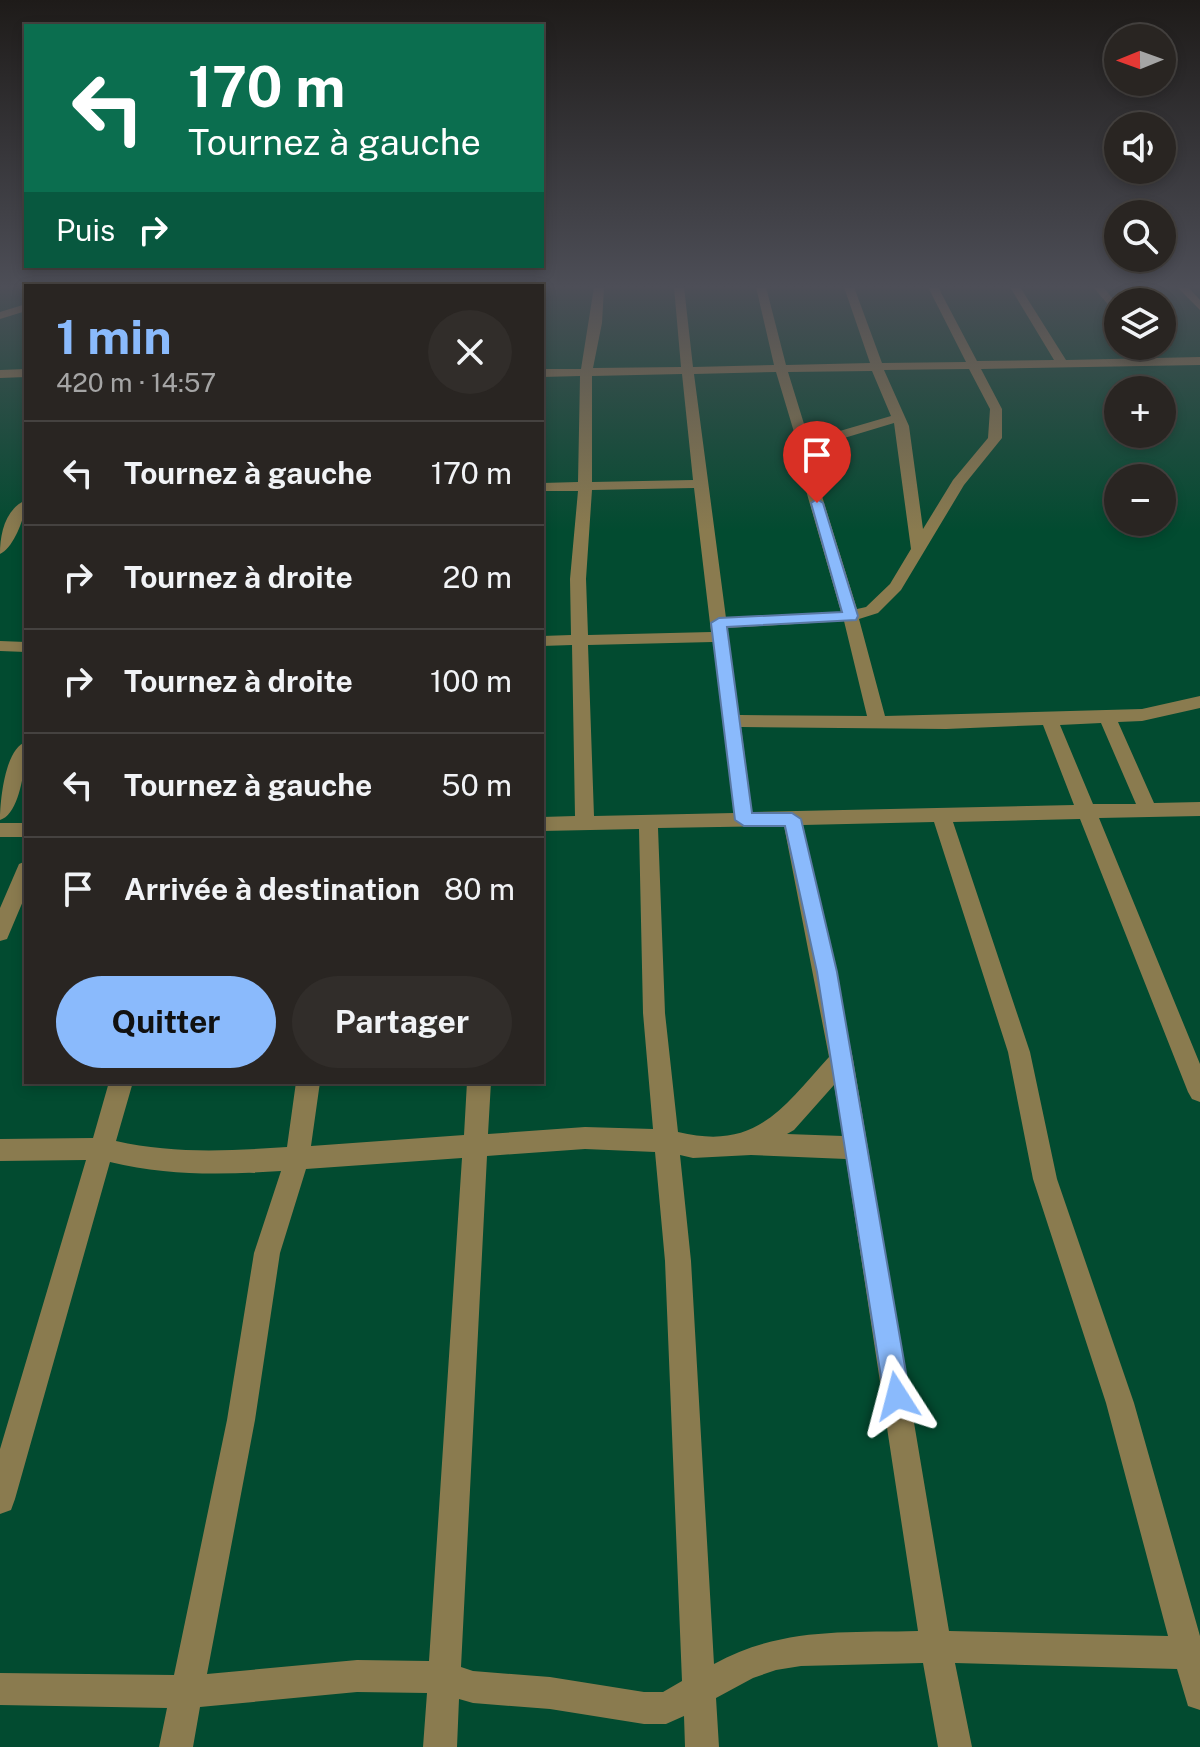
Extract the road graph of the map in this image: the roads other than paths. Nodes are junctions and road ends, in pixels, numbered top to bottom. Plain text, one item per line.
1 (782, 368) edge
2 (587, 369) edge
3 (687, 369) junction
4 (732, 369) edge
5 (878, 369) edge
6 (974, 369) edge
7 (23, 372) edge
8 (586, 372) junction
9 (544, 373) edge
10 (0, 374) edge
11 (898, 418) junction
12 (804, 446) junction
13 (700, 484) junction
14 (585, 486) junction
15 (544, 487) edge
16 (23, 510) edge
17 (0, 514) edge
18 (0, 550) edge
19 (919, 551) junction
20 (851, 616) junction
21 (720, 630) junction
22 (544, 641) edge
23 (578, 641) junction
24 (0, 646) edge
25 (24, 647) edge
26 (1200, 702) edge
27 (1048, 717) junction
28 (1107, 717) junction
29 (732, 721) junction
30 (877, 721) junction
31 (24, 753) edge
32 (1200, 809) edge
33 (1148, 810) junction
34 (1087, 811) junction
35 (0, 813) edge
36 (941, 815) junction
37 (792, 819) junction
38 (744, 820) junction
39 (648, 821) junction
40 (585, 823) junction
41 (544, 824) edge
42 (0, 830) edge
43 (24, 830) edge
44 (24, 874) edge
45 (0, 933) edge
46 (842, 1059) junction
47 (120, 1084) edge
48 (308, 1084) edge
49 (479, 1084) edge
50 (1200, 1092) edge
51 (668, 1141) junction
52 (751, 1144) junction
53 (475, 1146) junction
54 (856, 1148) junction
55 (102, 1149) junction
56 (0, 1150) edge
57 (297, 1160) junction
58 (0, 1499) edge
59 (934, 1647) junction
60 (1194, 1653) edge
61 (444, 1677) junction
62 (0, 1689) edge
63 (185, 1692) junction
64 (697, 1692) junction
65 (1200, 1694) edge
66 (176, 1747) edge
67 (440, 1747) edge
68 (702, 1747) edge
69 (955, 1747) edge

1 - 12 street
2 - 8 street
3 - 4 street
3 - 8 street
3 - 13 street
5 - 11 street
6 - 19 street
7 - 10 street
8 - 9 street
8 - 14 street
11 - 12 street
11 - 19 street
12 - 20 street
13 - 14 street
13 - 21 street
14 - 15 street
14 - 23 street
16 - 17 street
16 - 18 street
19 - 20 street
20 - 21 street
20 - 30 street
21 - 23 street
21 - 29 street
22 - 23 street
23 - 40 street
24 - 25 street
26 - 28 street
27 - 28 street
27 - 30 street
27 - 34 street
28 - 33 street
29 - 30 street
29 - 38 street
31 - 35 street
32 - 33 street
33 - 34 street
34 - 36 street
34 - 50 street
36 - 37 street
36 - 60 street
37 - 38 street
37 - 46 street
38 - 39 street
39 - 40 street
39 - 51 street
40 - 41 street
42 - 43 street
44 - 45 street
46 - 52 street
46 - 54 street
47 - 55 street
48 - 57 street
49 - 53 street
51 - 52 street
51 - 53 street
51 - 64 street
52 - 54 street
53 - 57 street
53 - 61 street
54 - 59 street
55 - 56 street
55 - 57 street
55 - 58 street
57 - 63 street
59 - 60 street
59 - 64 street
59 - 69 street
60 - 65 street
61 - 63 street
61 - 64 street
61 - 67 street
62 - 63 street
63 - 66 street
64 - 68 street

